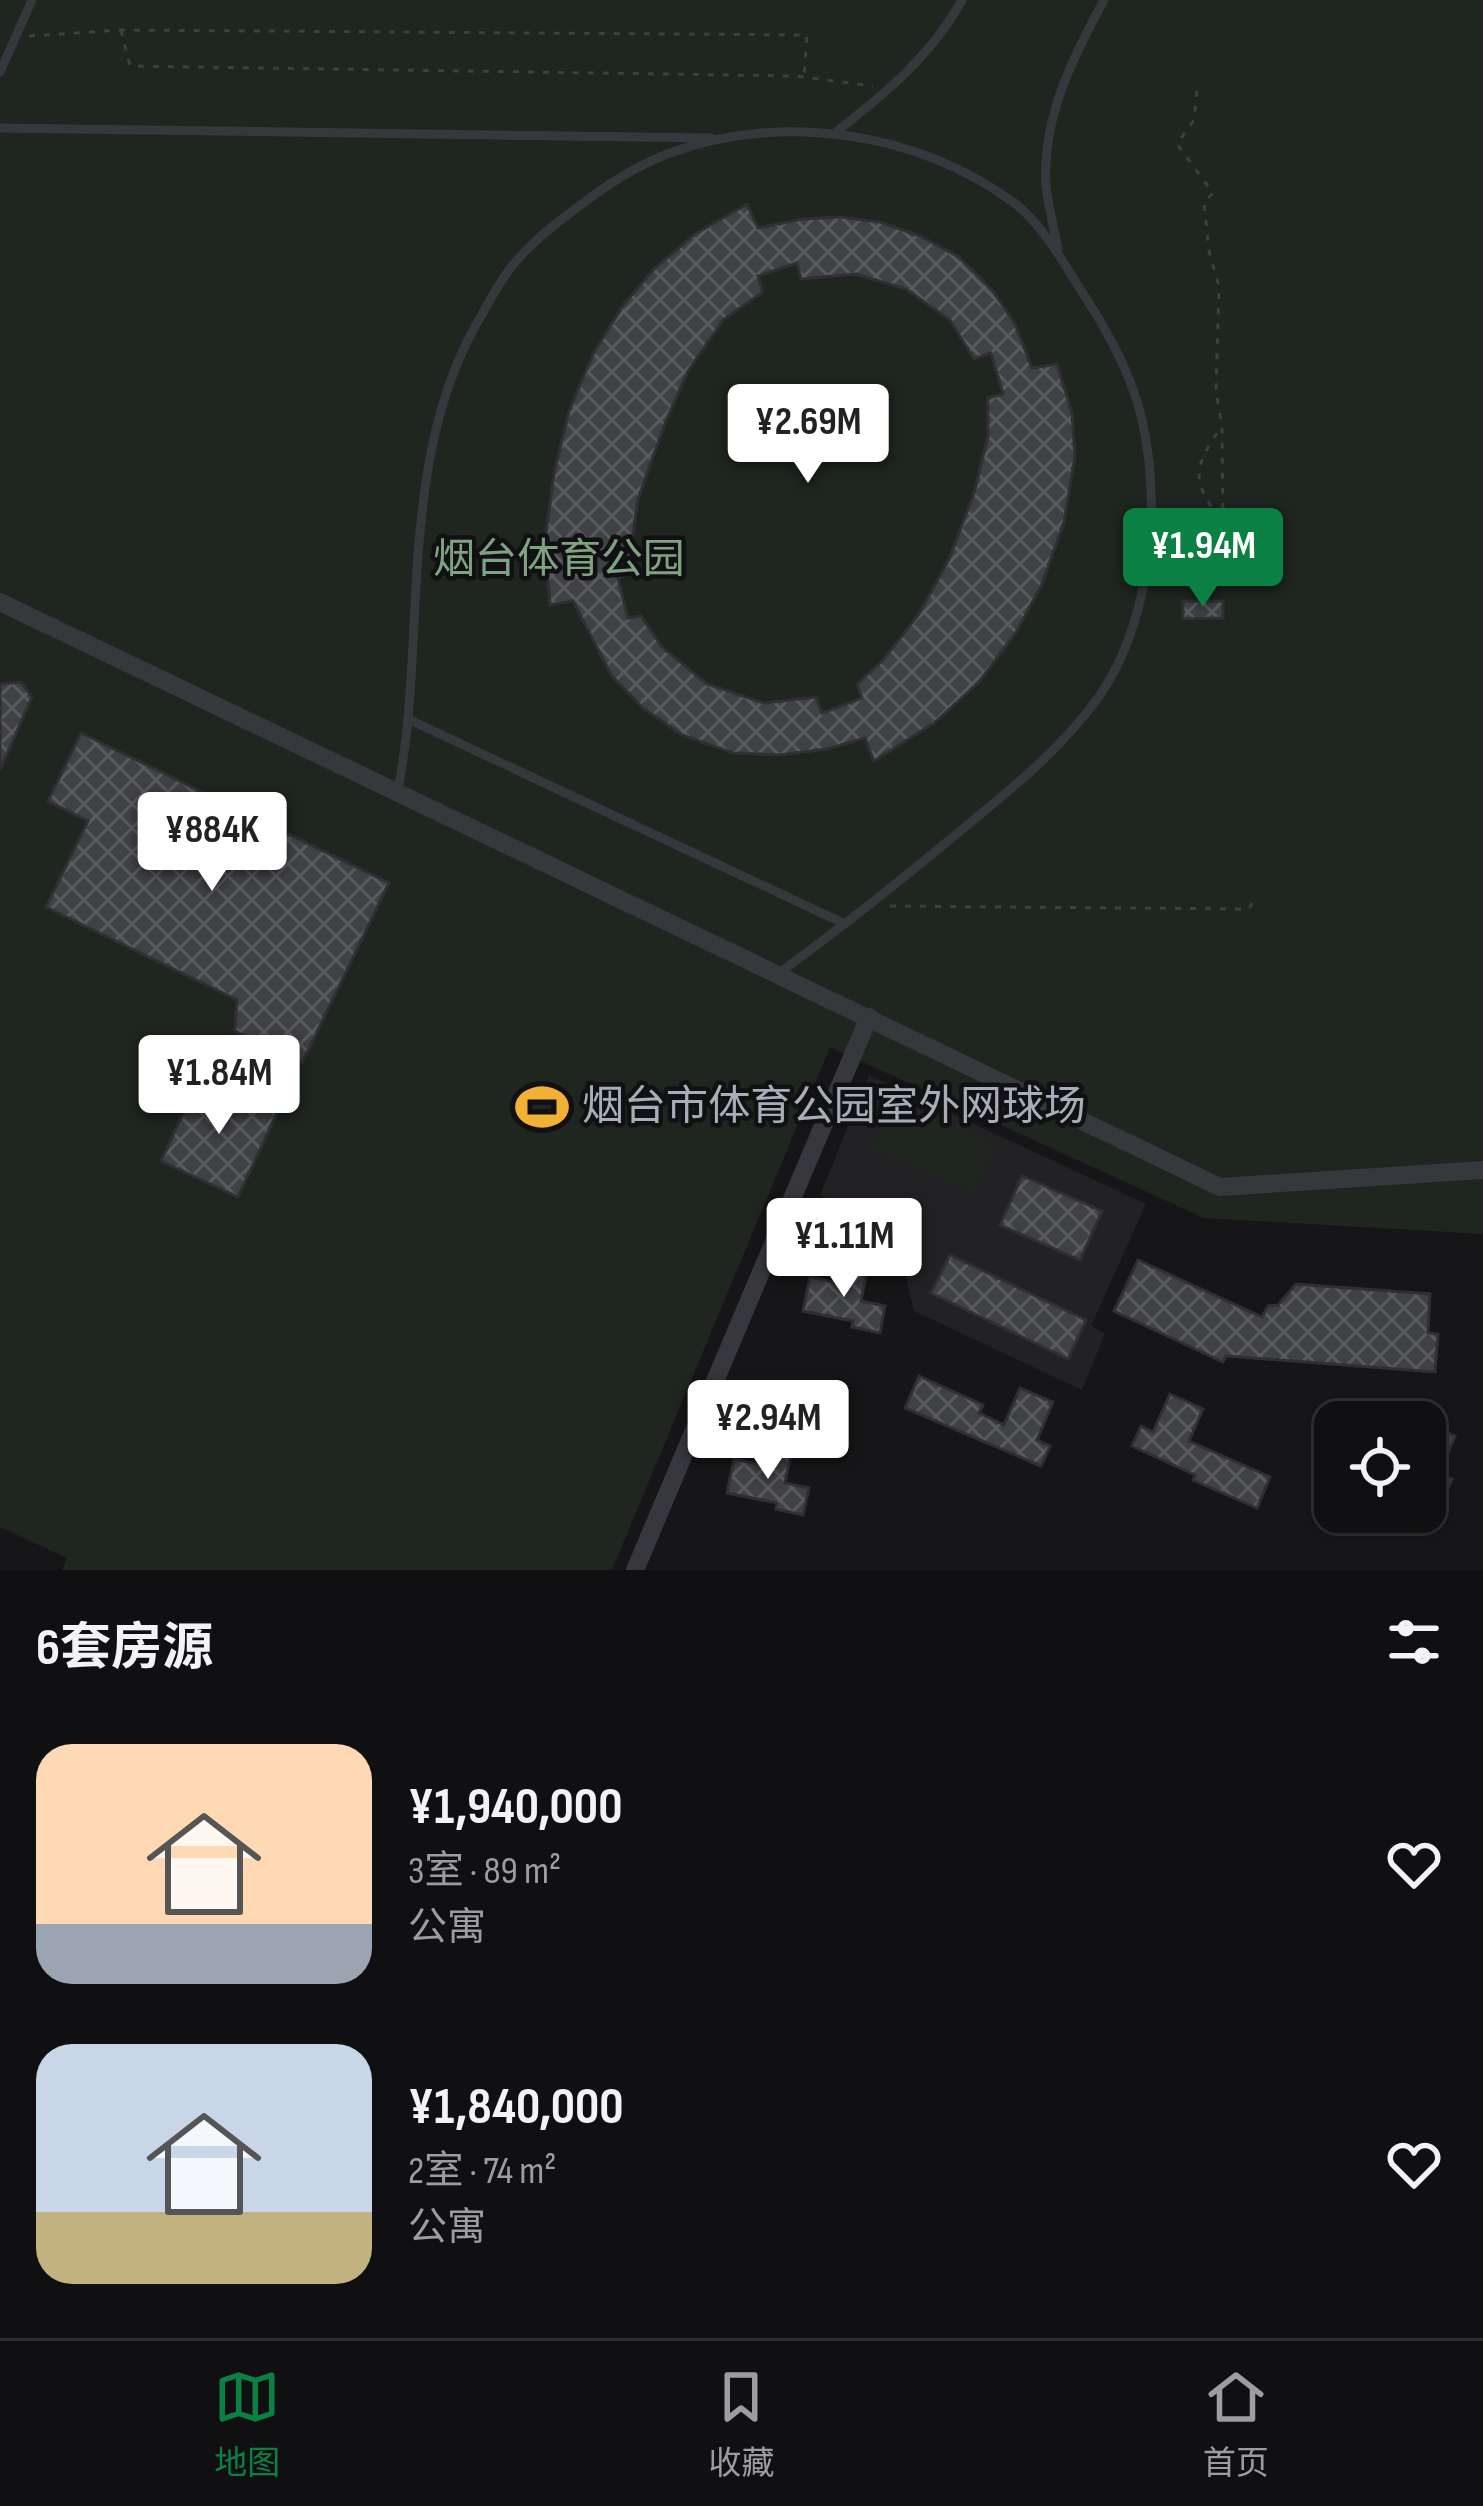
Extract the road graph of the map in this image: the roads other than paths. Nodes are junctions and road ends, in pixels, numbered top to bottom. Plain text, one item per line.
1 (32, 0) edge
2 (962, 0) edge
3 (1104, 0) edge
4 (0, 33) edge
5 (15, 37) junction
6 (0, 72) edge
7 (0, 128) edge
8 (836, 132) junction
9 (722, 139) junction
10 (1059, 254) junction
11 (0, 602) edge
12 (408, 718) junction
13 (398, 791) junction
14 (845, 925) junction
15 (779, 973) junction
16 (869, 1017) junction
17 (1483, 1170) edge
18 (635, 1570) edge

1 - 5 lane
2 - 8 lane
3 - 10 lane
4 - 5 lane
5 - 6 lane
7 - 9 lane
8 - 9 lane
8 - 10 lane
9 - 12 lane
10 - 14 lane
11 - 13 street
12 - 13 lane
12 - 14 lane
13 - 15 street
14 - 15 lane
15 - 16 street
16 - 17 street
16 - 18 street

